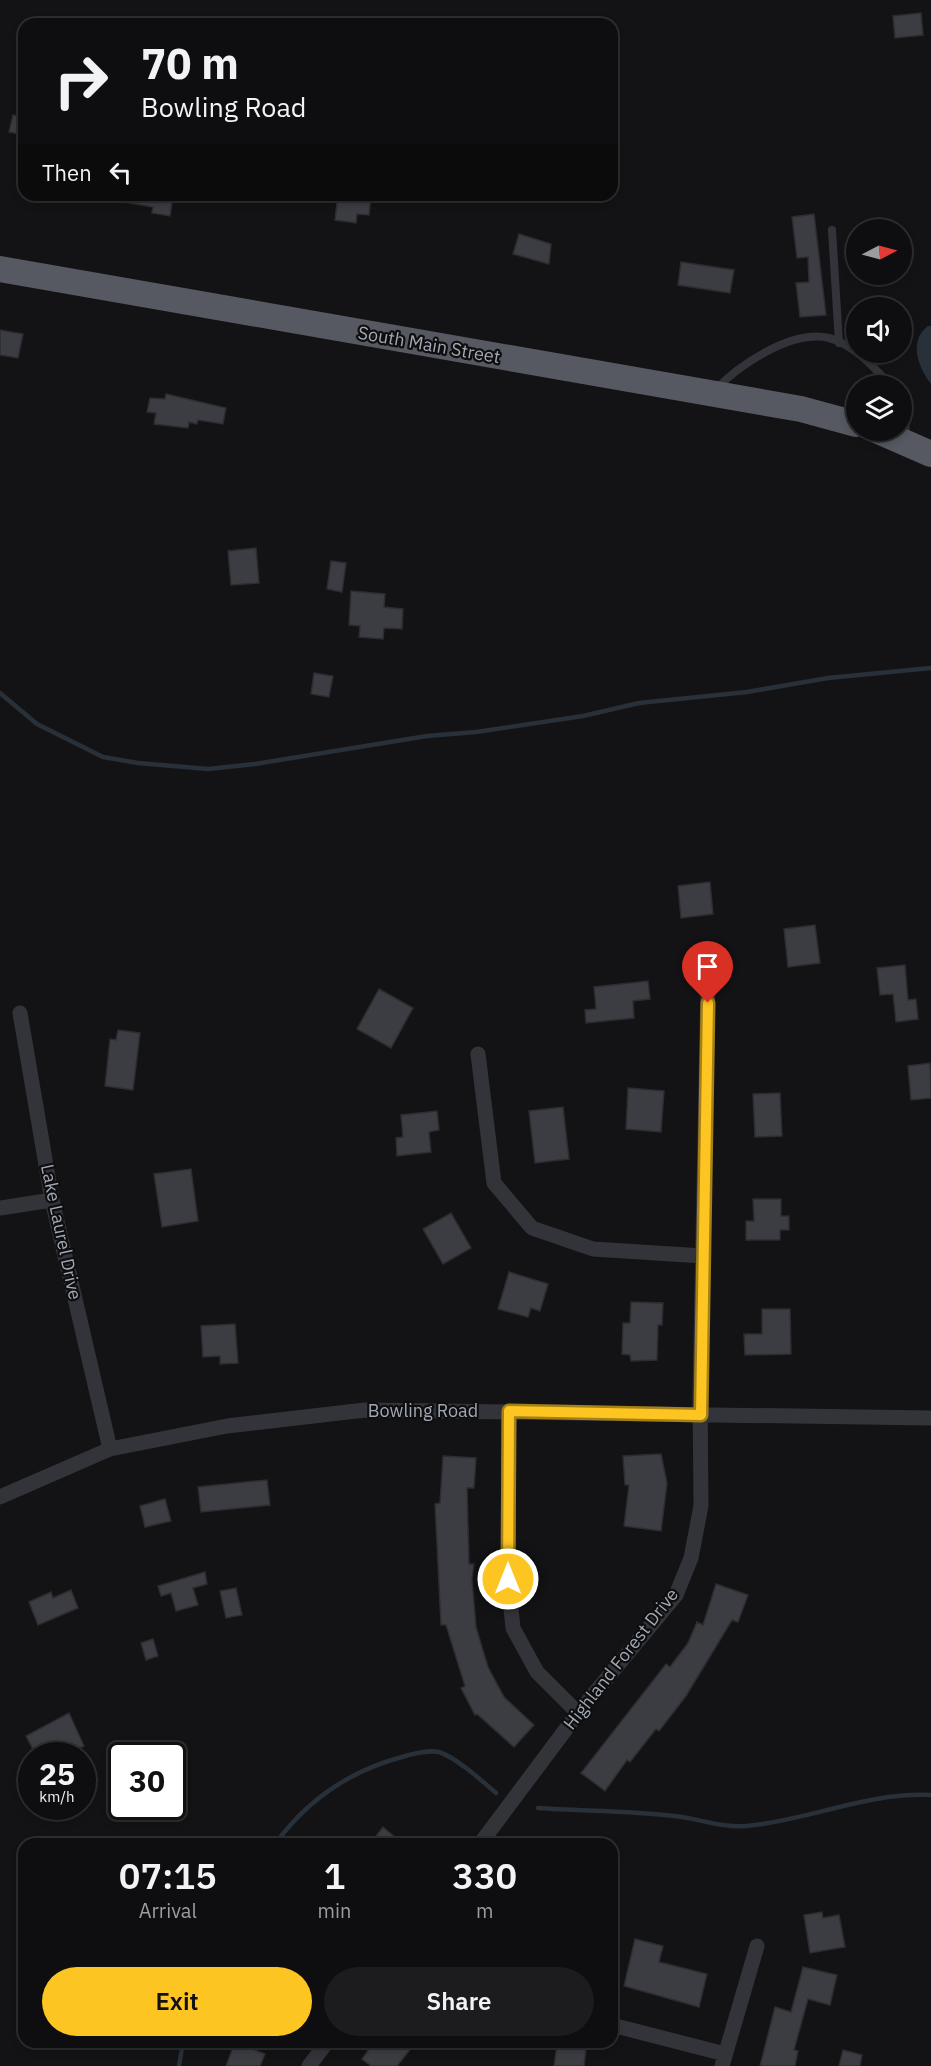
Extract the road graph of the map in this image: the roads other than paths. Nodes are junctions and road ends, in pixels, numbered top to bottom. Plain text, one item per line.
1 (832, 230) dead end
2 (0, 269) edge
3 (839, 343) junction
4 (880, 375) edge
5 (711, 393) junction
6 (846, 421) edge
7 (901, 441) edge
8 (906, 443) joint
9 (931, 454) edge
10 (708, 980) dead end
11 (20, 1013) dead end
12 (478, 1054) dead end
13 (52, 1200) junction
14 (0, 1208) edge
15 (703, 1256) junction
16 (509, 1411) junction
17 (701, 1415) junction
18 (931, 1418) edge
19 (110, 1449) junction
20 (0, 1497) edge
21 (578, 1713) junction
22 (484, 1838) edge
23 (757, 1946) dead end
24 (618, 2027) edge
25 (322, 2048) edge
26 (724, 2060) edge
27 (309, 2066) edge

1 - 3 lane
2 - 5 highway, South Main Street
3 - 4 lane
3 - 5 lane
5 - 6 highway, South Main Street
7 - 8 highway
8 - 9 highway
10 - 15 street, Highland Forest Drive
11 - 13 street, Lake Laurel Drive
12 - 15 street
13 - 14 street
13 - 19 street, Lake Laurel Drive
15 - 17 street, Highland Forest Drive
16 - 17 street, Bowling Road
16 - 19 street, Bowling Road
16 - 21 street
17 - 18 street, Bowling Road
17 - 21 street, Highland Forest Drive
19 - 20 street, Bowling Road
21 - 22 street, Highland Forest Drive
23 - 26 street
24 - 26 street
25 - 27 street

